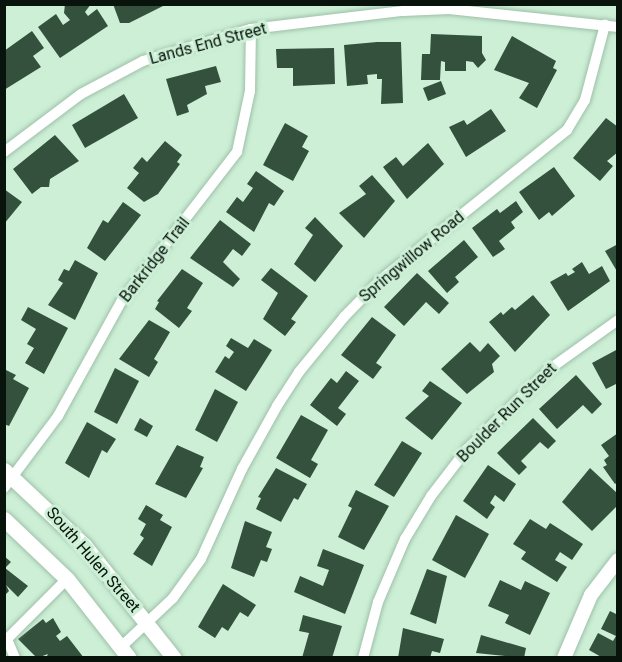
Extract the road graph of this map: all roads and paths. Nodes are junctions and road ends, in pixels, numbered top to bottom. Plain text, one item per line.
1 (604, 25) junction
2 (618, 27) edge
3 (251, 29) junction
4 (4, 152) edge
5 (618, 320) edge
6 (7, 478) edge
7 (4, 519) edge
8 (618, 560) edge
9 (66, 579) junction
10 (148, 625) junction
11 (125, 652) edge
12 (15, 657) edge
13 (174, 657) edge
14 (363, 657) edge
15 (564, 657) edge

1 - 2 street, Lands End Street
1 - 3 street, Lands End Street
1 - 10 street, Springwillow Road
3 - 4 street, Lands End Street
3 - 6 street, Barkridge Trail
5 - 14 street, Boulder Run Street
6 - 10 main road, South Hulen Street
7 - 9 main road, South Hulen Street
8 - 15 street
9 - 11 main road, South Hulen Street
9 - 12 street
10 - 11 street, Springwillow Road
10 - 13 main road, South Hulen Street

